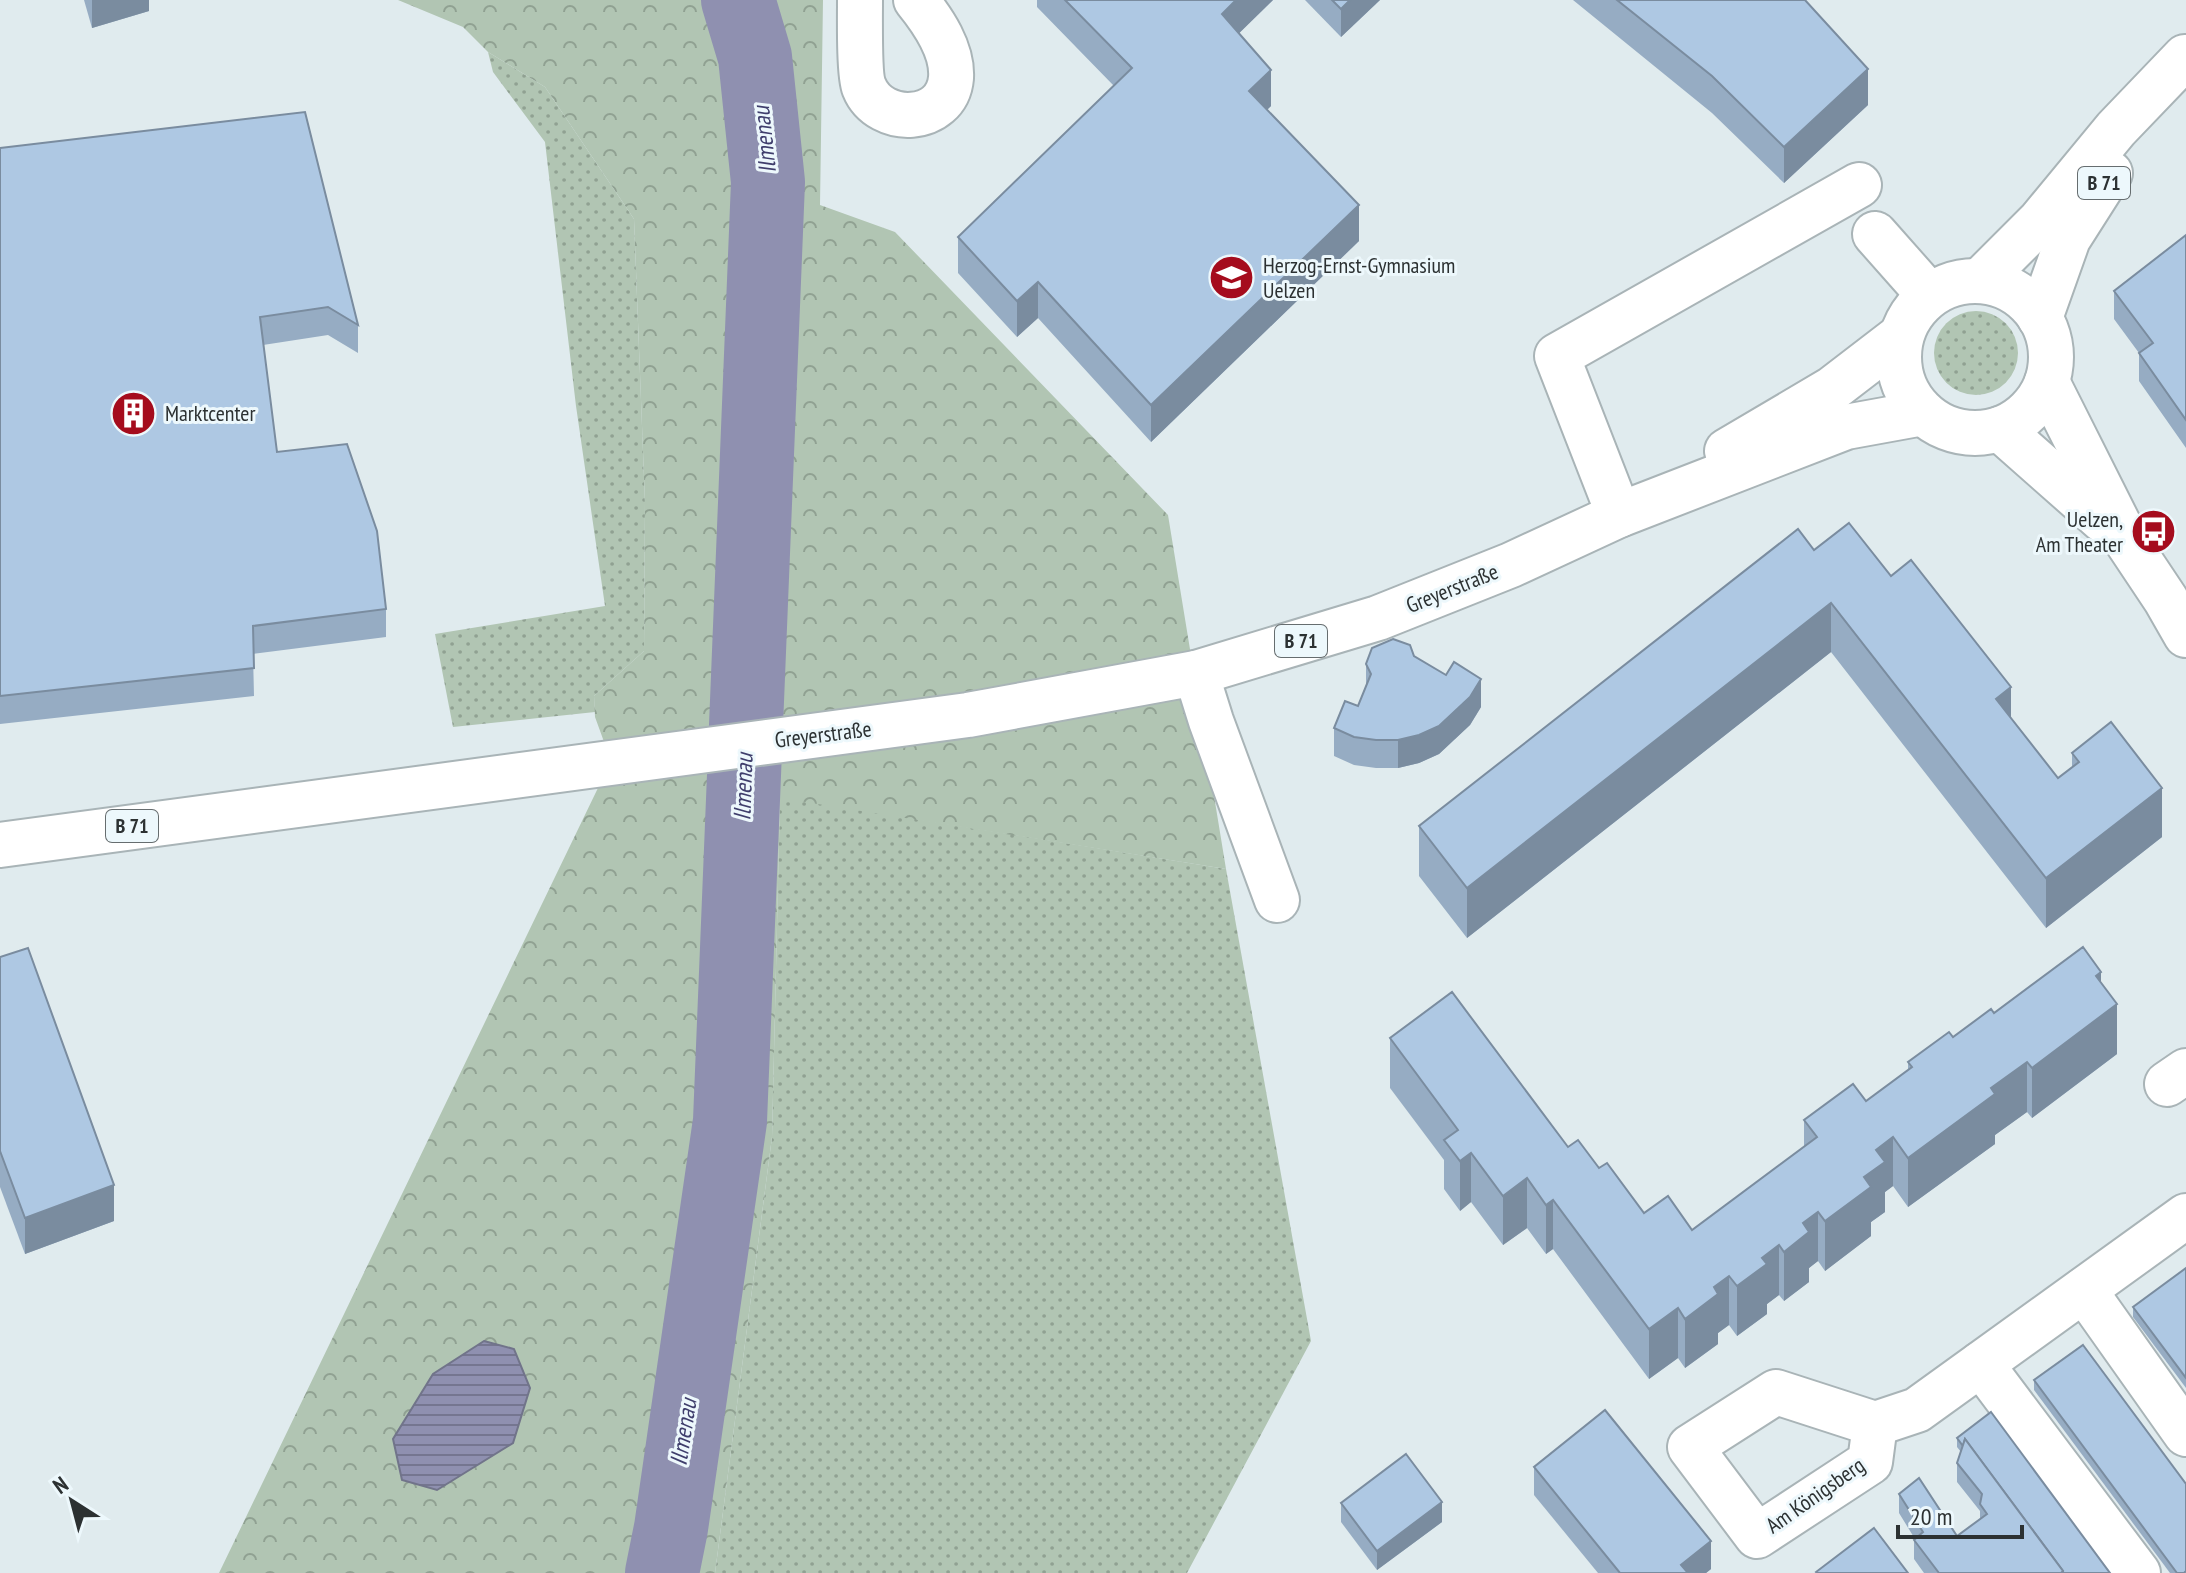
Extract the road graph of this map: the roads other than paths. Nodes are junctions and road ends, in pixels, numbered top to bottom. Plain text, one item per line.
1 (860, 0) edge
2 (916, 0) edge
3 (2186, 56) edge
4 (1859, 185) dead end
5 (1875, 234) dead end
6 (1980, 281) junction
7 (1929, 295) junction
8 (2040, 318) junction
9 (1901, 336) junction
10 (2047, 382) junction
11 (1923, 413) junction
12 (2000, 429) junction
13 (1619, 515) junction
14 (2128, 543) junction
15 (2179, 607) edge
16 (1196, 673) junction
17 (0, 845) edge
18 (1277, 900) dead end
19 (2183, 1224) edge
20 (2084, 1290) junction
21 (1981, 1364) junction
22 (1875, 1424) dead end
23 (2186, 1434) edge
24 (2138, 1573) edge

1 - 2 main road
3 - 6 main road, B 71
3 - 8 main road, B 71
4 - 13 main road
5 - 7 main road
6 - 7 main road
6 - 8 main road
7 - 9 main road
8 - 10 main road
9 - 11 main road
9 - 13 main road, Greyerstraße / B 71
10 - 12 main road
10 - 14 main road
11 - 12 main road
11 - 13 main road, Greyerstraße / B 71
12 - 14 main road
13 - 16 main road, Greyerstraße / B 71
14 - 15 main road
16 - 17 main road, Greyerstraße / B 71
16 - 18 main road
19 - 20 main road
20 - 21 main road
20 - 23 main road
21 - 22 main road
21 - 24 main road

